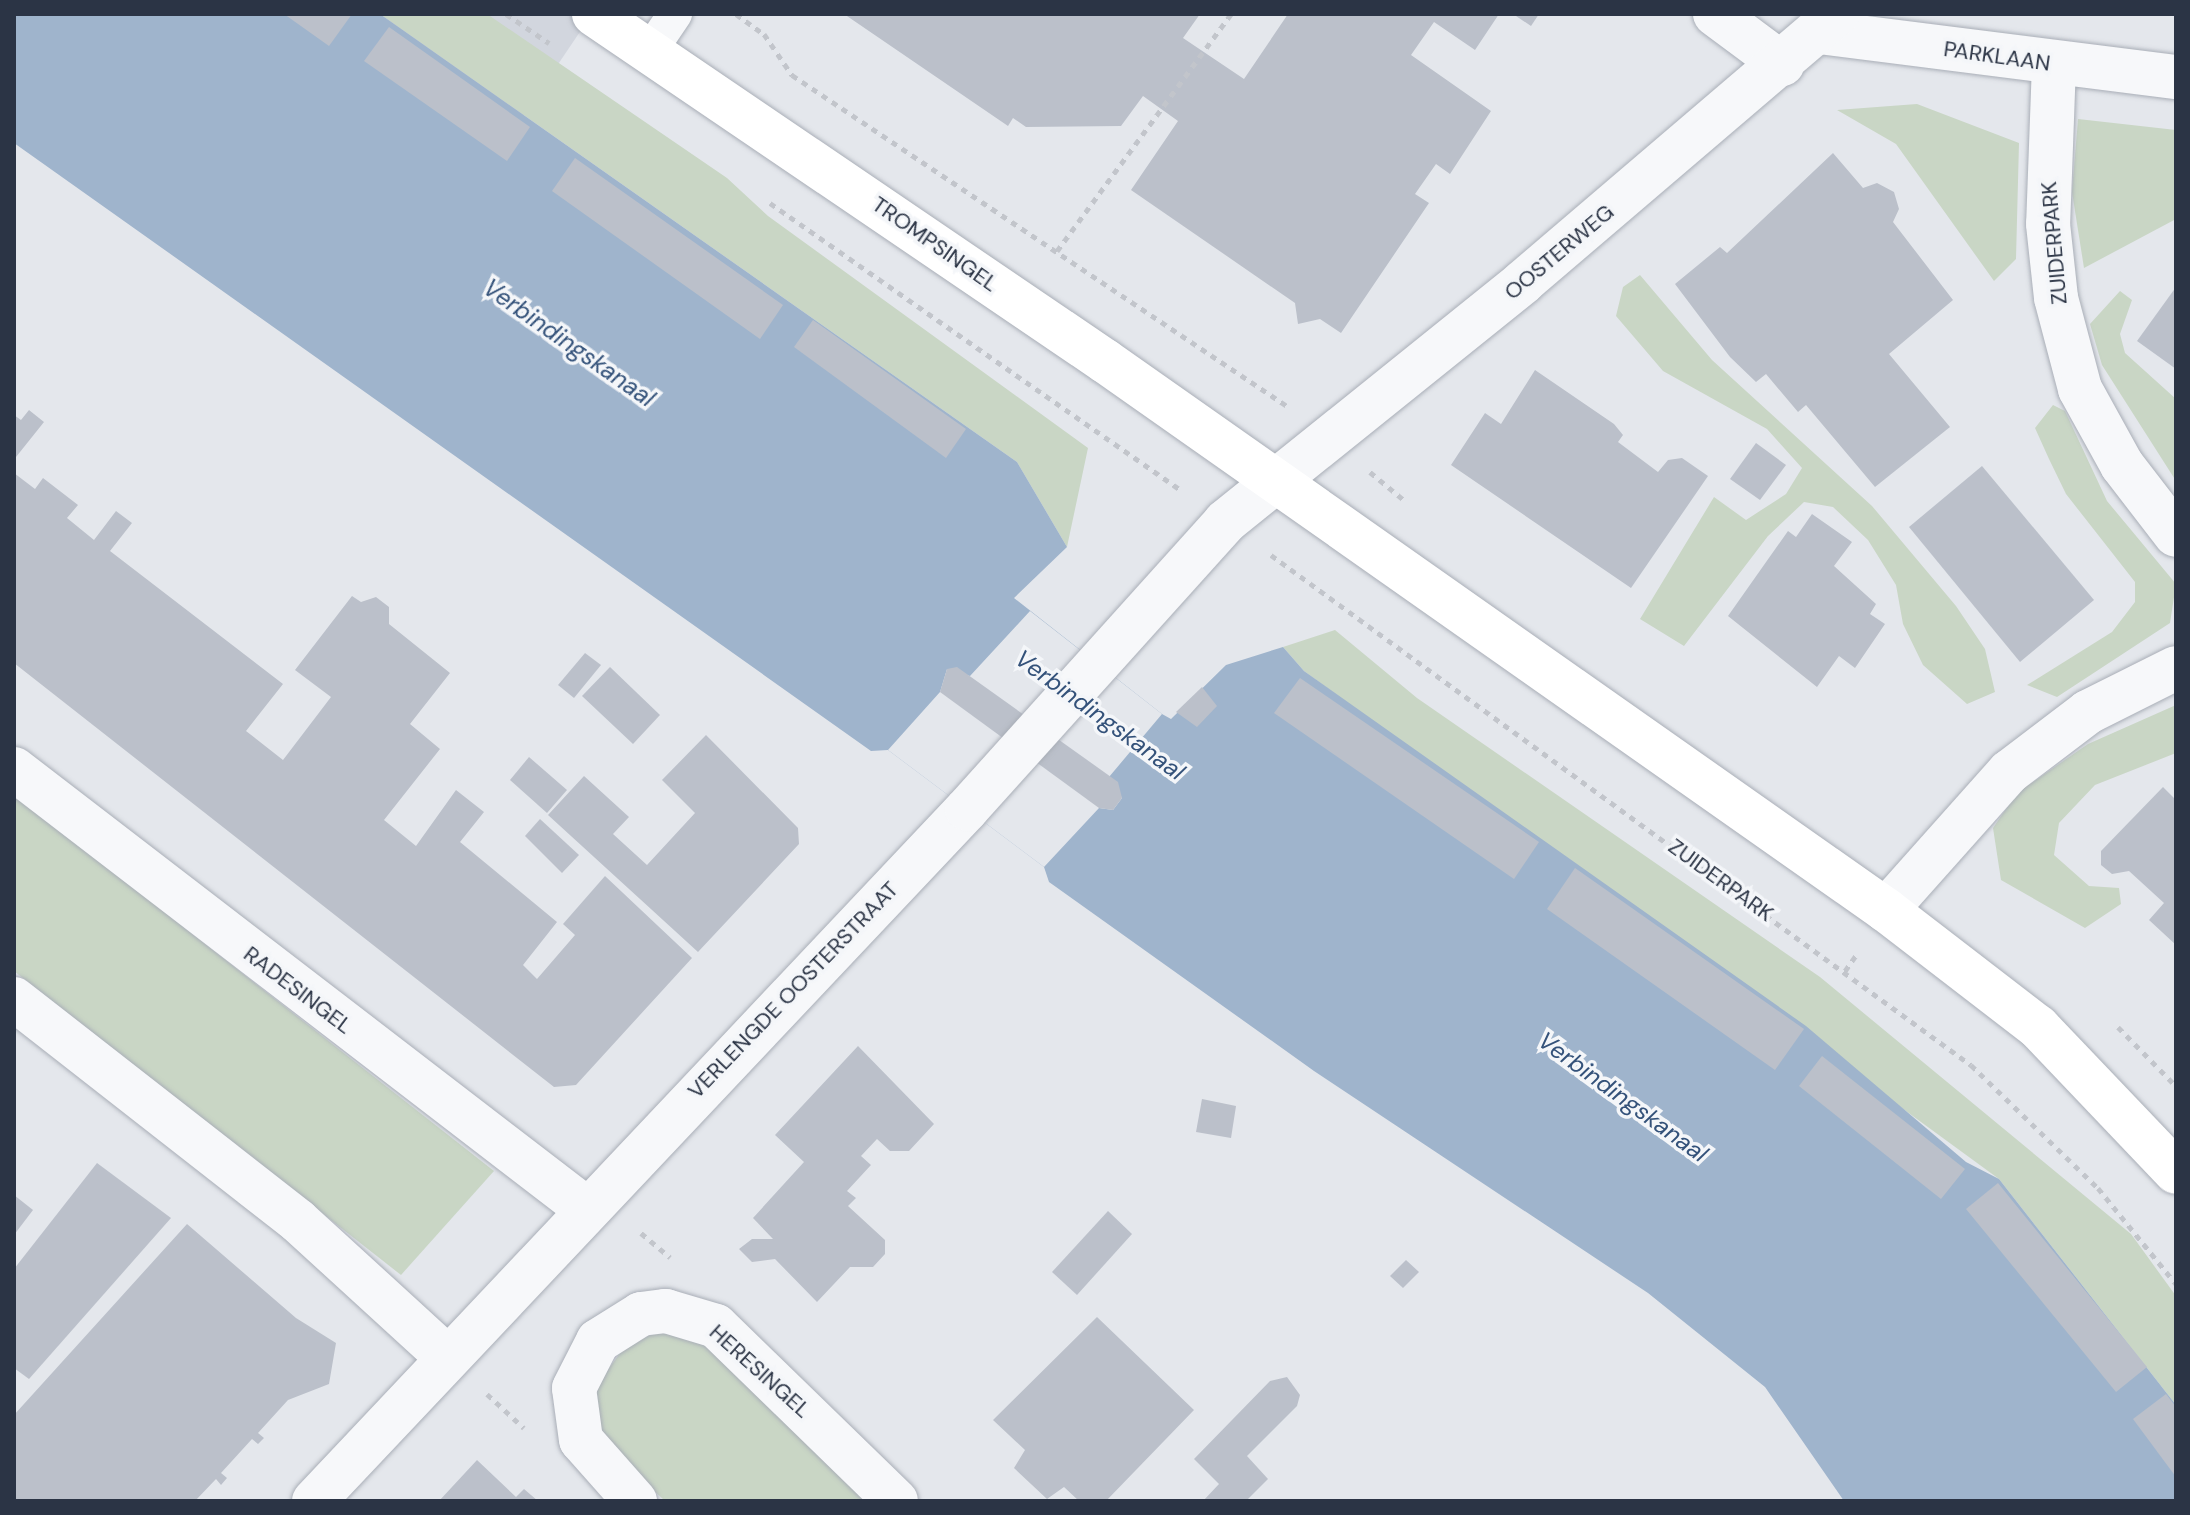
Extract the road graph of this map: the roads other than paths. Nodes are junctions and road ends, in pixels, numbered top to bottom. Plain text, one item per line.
1 (594, 14) edge
2 (675, 14) edge
3 (1715, 14) edge
4 (1828, 23) edge
5 (650, 51) junction
6 (1782, 64) junction
7 (2054, 64) junction
8 (2176, 77) edge
9 (1273, 480) junction
10 (2176, 535) edge
11 (2176, 668) edge
12 (14, 769) edge
13 (1886, 910) junction
14 (14, 999) edge
15 (2176, 1172) edge
16 (585, 1208) junction
17 (448, 1358) junction
18 (314, 1501) edge
19 (635, 1501) edge
20 (896, 1501) edge

1 - 5 main road, TROMPSINGEL
2 - 5 lane
3 - 6 street
4 - 6 street, OOSTERWEG
4 - 7 street, PARKLAAN
5 - 9 main road, TROMPSINGEL
6 - 9 street, OOSTERWEG
7 - 8 street, PARKLAAN
7 - 10 street, ZUIDERPARK
9 - 13 main road
9 - 16 street, VERLENGDE OOSTERSTRAAT
11 - 13 street
12 - 16 street, RADESINGEL
13 - 15 main road
14 - 17 street
16 - 17 street, VERLENGDE OOSTERSTRAAT
17 - 18 street, VERLENGDE OOSTERSTRAAT
19 - 20 street, HERESINGEL

